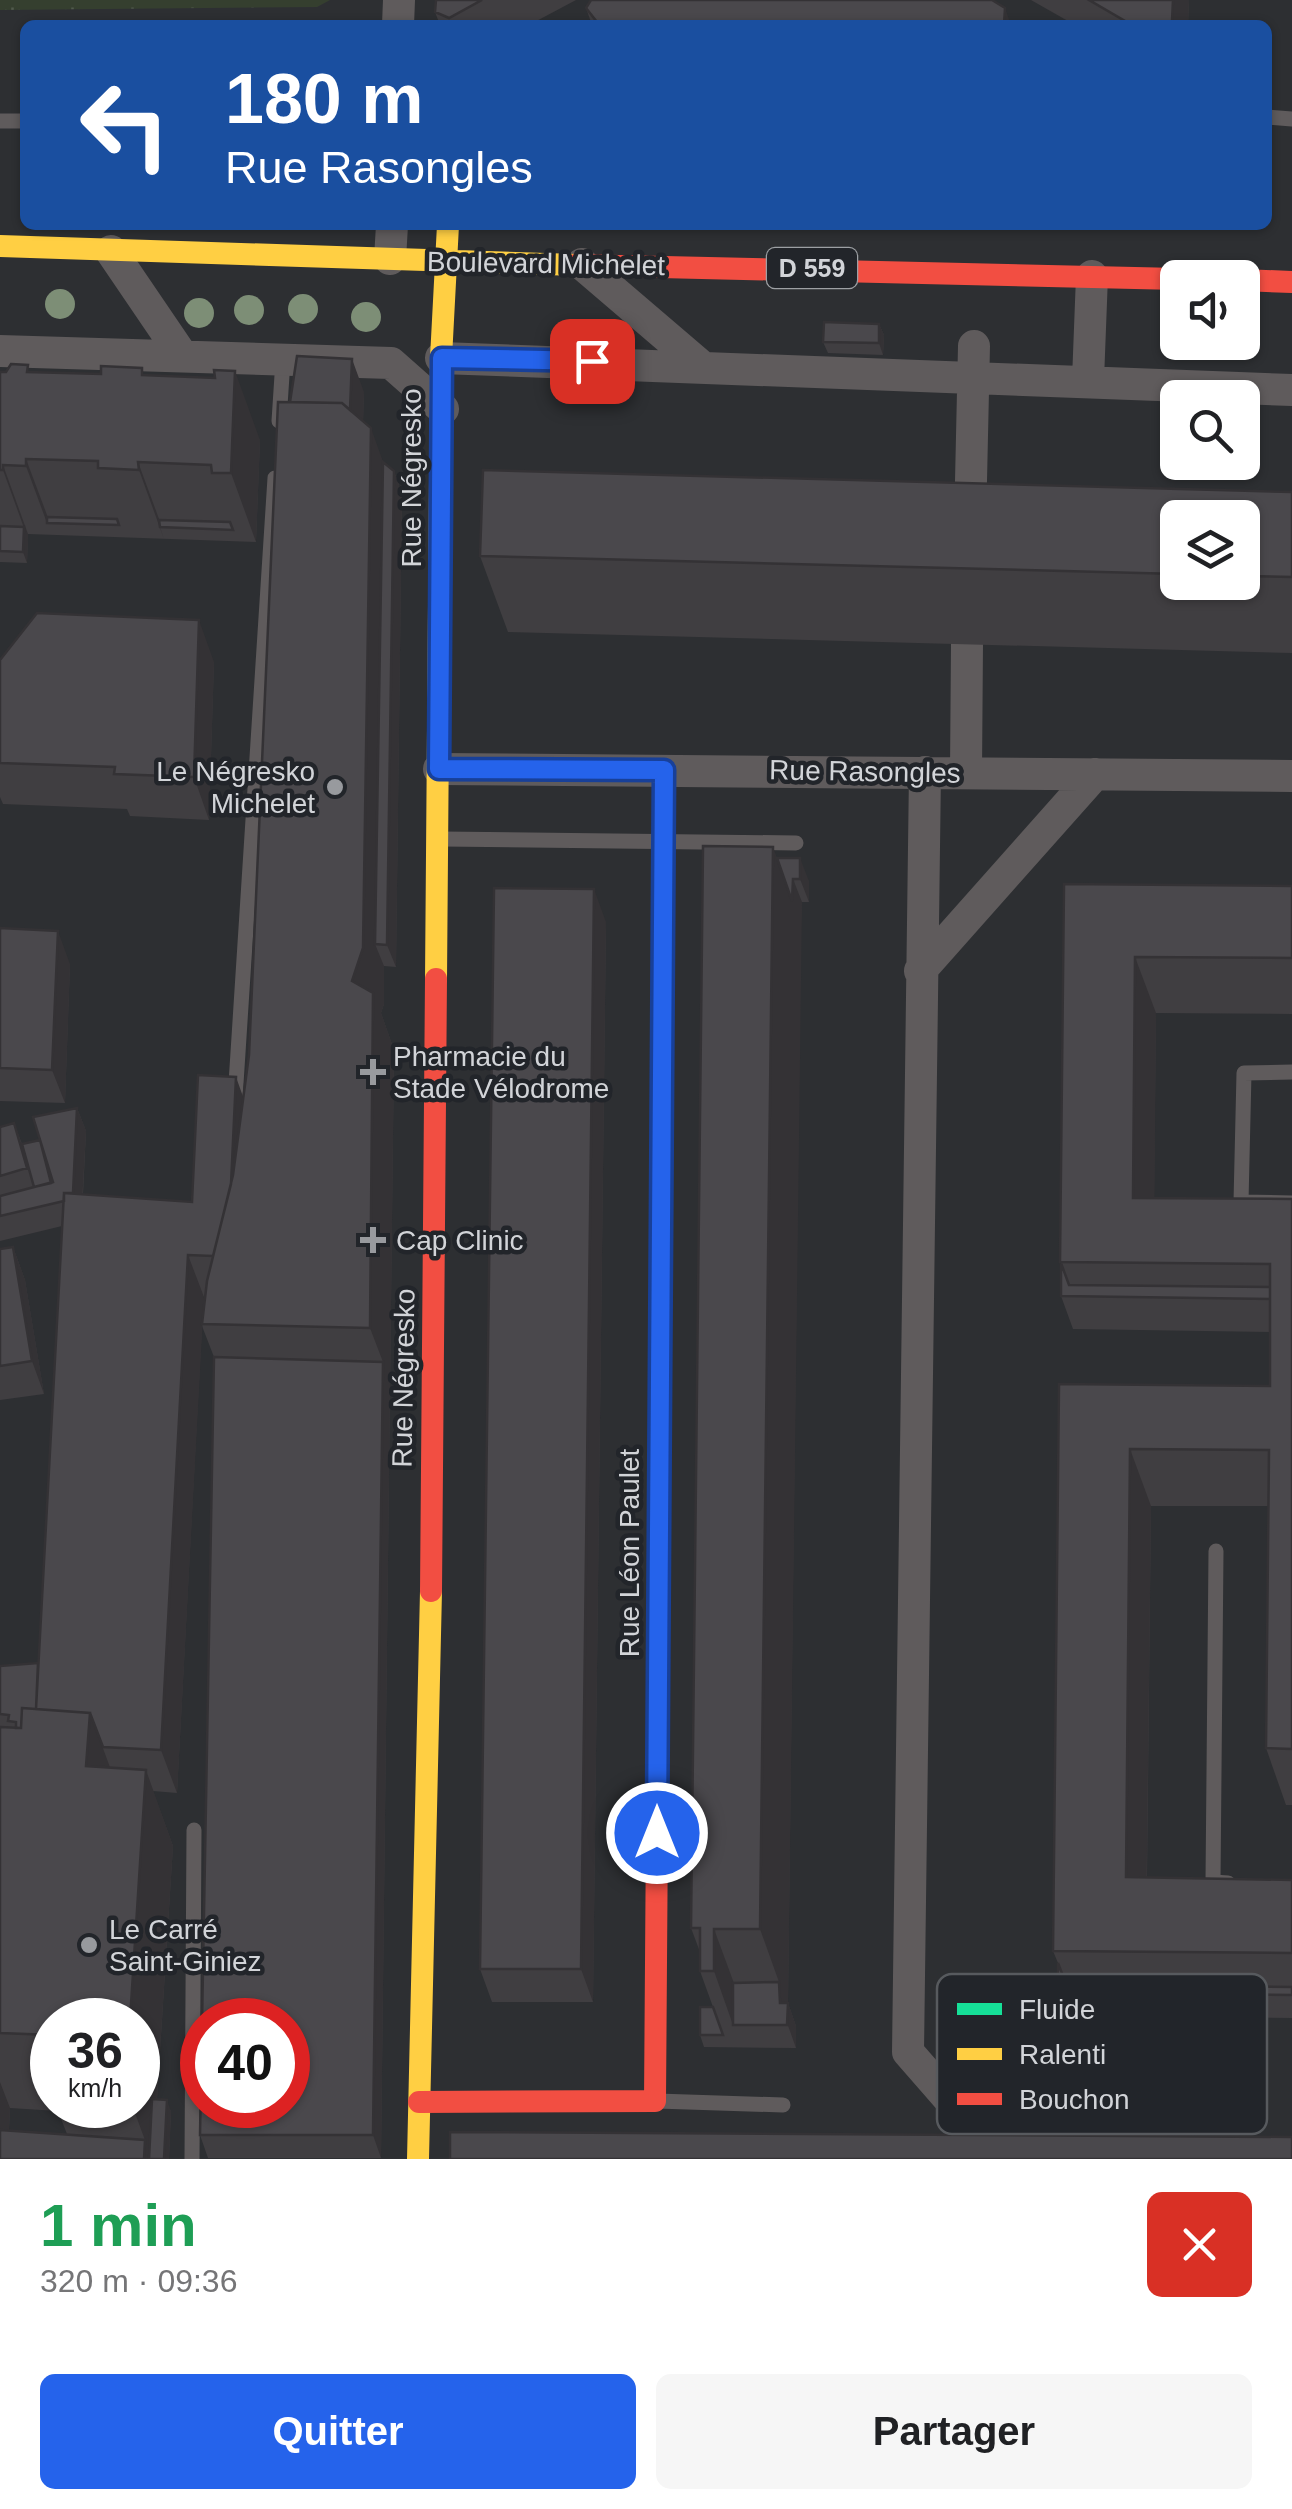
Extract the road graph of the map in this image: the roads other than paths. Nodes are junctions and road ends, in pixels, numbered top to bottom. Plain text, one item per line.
1 (392, 230) edge
2 (448, 230) edge
3 (0, 246) edge
4 (111, 251) junction
5 (390, 259) junction
6 (447, 260) junction
7 (582, 264) junction
8 (1092, 276) junction
9 (1160, 278) edge
10 (1260, 281) edge
11 (1292, 282) edge
12 (0, 351) edge
13 (181, 354) junction
14 (442, 358) junction
15 (283, 360) junction
16 (974, 361) junction
17 (700, 365) junction
18 (1088, 380) junction
19 (1292, 390) edge
20 (443, 409) junction
21 (278, 436) edge
22 (277, 454) edge
23 (969, 558) edge
24 (967, 644) dead end
25 (439, 769) junction
26 (664, 770) junction
27 (925, 772) junction
28 (966, 772) junction
29 (1095, 774) junction
30 (1292, 776) edge
31 (438, 839) junction
32 (664, 842) junction
33 (796, 843) dead end
34 (920, 971) junction
35 (1292, 1072) edge
36 (235, 1100) edge
37 (1292, 1203) edge
38 (1216, 1551) dead end
39 (194, 1830) dead end
40 (1253, 1883) edge
41 (937, 2085) edge
42 (654, 2101) junction
43 (420, 2102) junction
44 (783, 2105) dead end
45 (963, 2134) edge
46 (192, 2159) edge
47 (418, 2159) edge
48 (962, 2159) edge

1 - 5 street
2 - 6 street, Rue Négresko
3 - 4 street, Boulevard Michelet / D 559
4 - 5 street, Boulevard Michelet / D 559
4 - 13 street
5 - 6 street, Boulevard Michelet / D 559
6 - 7 street, Boulevard Michelet / D 559
6 - 14 street, Rue Négresko
7 - 8 street, Boulevard Michelet / D 559
7 - 17 street
8 - 9 street, Boulevard Michelet / D 559
8 - 18 street
10 - 11 street
12 - 13 street
13 - 15 street
14 - 17 street
14 - 20 street, Rue Négresko
15 - 20 street
15 - 21 lane
16 - 17 street
16 - 18 street
16 - 23 street
18 - 19 street
20 - 25 street, Rue Négresko
22 - 36 lane
24 - 28 street
25 - 26 street, Rue Rasongles
25 - 31 street, Rue Négresko
26 - 27 street, Rue Rasongles
26 - 32 street, Rue Léon Paulet
27 - 28 street, Rue Rasongles
27 - 34 street
28 - 29 street, Rue Rasongles
29 - 30 street, Rue Rasongles
29 - 34 street
31 - 32 lane
31 - 43 street, Rue Négresko
32 - 33 lane
32 - 42 street, Rue Léon Paulet
34 - 41 street
35 - 37 lane
38 - 40 lane
39 - 46 lane
42 - 43 street
42 - 44 lane
43 - 47 street, Rue Négresko
45 - 48 street

